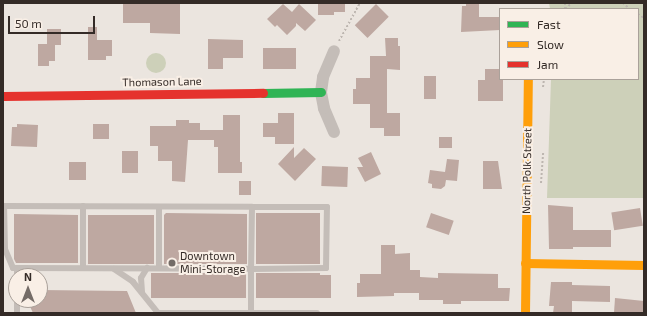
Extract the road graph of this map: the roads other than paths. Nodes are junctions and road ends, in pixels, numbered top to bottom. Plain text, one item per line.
1 (334, 51) road end
2 (528, 80) edge
3 (321, 92) junction
4 (3, 96) edge
5 (334, 132) dead end
6 (83, 206) junction
7 (159, 207) junction
8 (252, 207) junction
9 (525, 263) junction
10 (644, 265) edge
11 (13, 268) edge
12 (48, 268) edge
13 (83, 268) junction
14 (112, 268) junction
15 (147, 268) junction
16 (159, 268) junction
17 (251, 268) junction
18 (142, 293) junction
19 (157, 312) edge
20 (252, 312) junction
21 (317, 313) edge
22 (525, 313) edge

1 - 3 street
2 - 9 street, North Polk Street
3 - 4 street, Thomason Lane
3 - 5 street
6 - 7 lane
6 - 11 lane
6 - 13 lane
7 - 8 lane
7 - 16 lane
8 - 17 lane
8 - 17 lane
9 - 10 street
9 - 22 street, North Polk Street
12 - 13 lane
13 - 14 lane
14 - 15 lane
14 - 18 lane
15 - 16 lane
15 - 18 lane
16 - 17 lane
17 - 20 lane
18 - 19 lane
19 - 20 lane
20 - 21 lane

